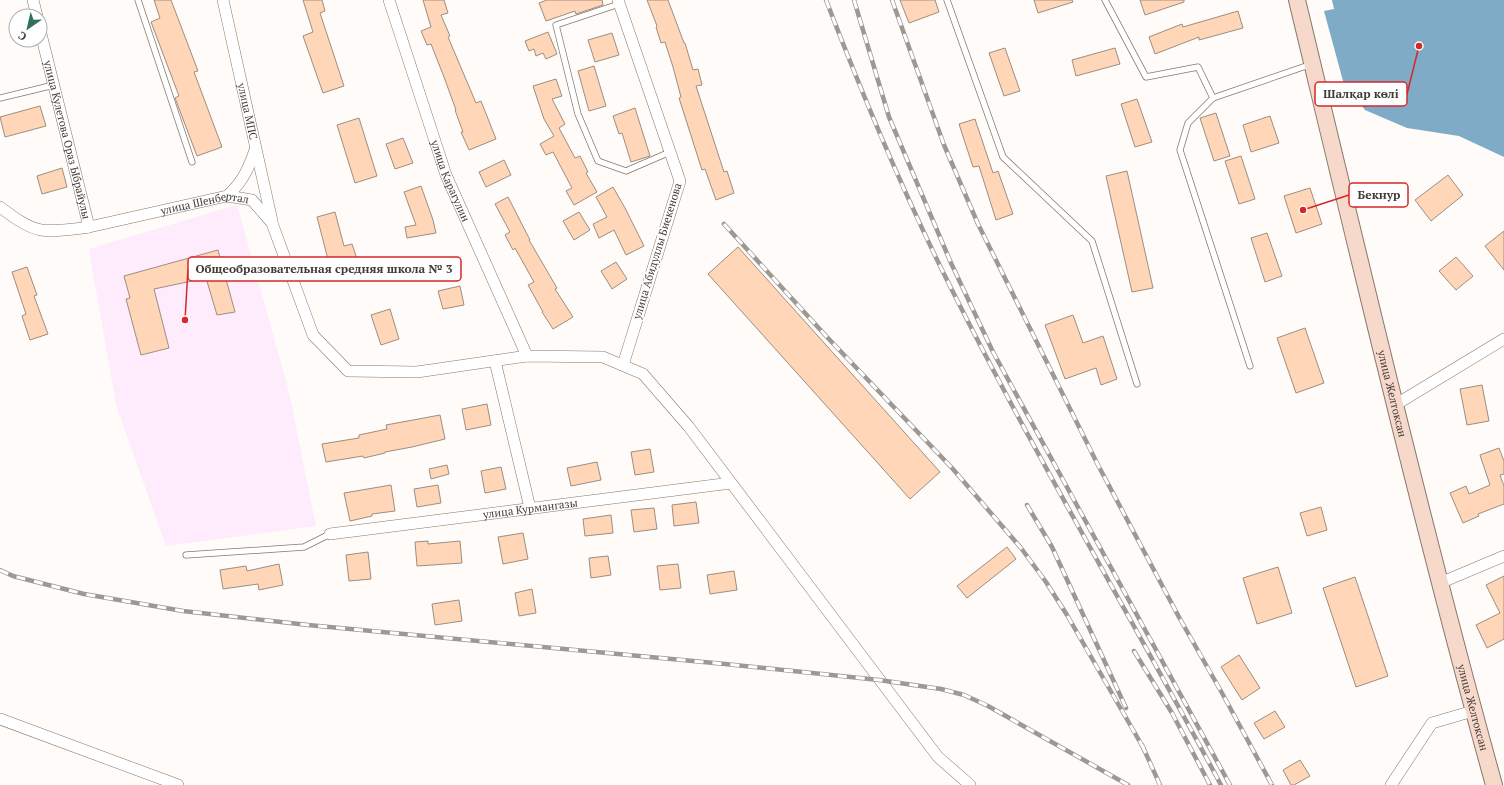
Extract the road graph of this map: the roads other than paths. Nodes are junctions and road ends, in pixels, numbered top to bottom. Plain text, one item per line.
1 (138, 0) edge
2 (222, 0) edge
3 (389, 0) edge
4 (947, 0) edge
5 (1105, 0) edge
6 (1297, 0) edge
7 (619, 2) edge
8 (45, 48) edge
9 (1312, 63) junction
10 (54, 85) junction
11 (0, 98) edge
12 (1213, 98) junction
13 (255, 148) junction
14 (670, 152) junction
15 (192, 162) dead end
16 (227, 196) junction
17 (0, 207) edge
18 (272, 223) junction
19 (89, 227) junction
20 (1504, 339) edge
21 (527, 356) junction
22 (495, 361) junction
23 (622, 365) junction
24 (1250, 366) dead end
25 (1137, 384) dead end
26 (1395, 405) junction
27 (731, 483) junction
28 (530, 508) junction
29 (330, 534) joint
30 (186, 555) dead end
31 (1504, 556) edge
32 (1440, 583) junction
33 (1473, 711) junction
34 (0, 718) edge
35 (178, 785) edge
36 (970, 785) edge
37 (1391, 785) edge
38 (1494, 785) edge

1 - 15 lane
2 - 13 street, улица МПС
3 - 21 street, улица Карагулин
4 - 25 lane
5 - 12 lane
6 - 9 main road, улица Желтоксан
7 - 14 street, улица Абидуллы Биекенова
7 - 14 lane
8 - 10 street, улица Кулетова Ораз Ыбрайулы
9 - 12 lane
9 - 26 main road, улица Желтоксан
10 - 11 lane
10 - 19 street, улица Кулетова Ораз Ыбрайулы
12 - 24 lane
13 - 16 street
13 - 18 street, улица МПС
14 - 23 street, улица Абидуллы Биекенова
16 - 18 street, улица Шенбертал
16 - 19 street, улица Шенбертал
17 - 19 street, улица Шенбертал
18 - 22 street, улица Шенбертал
20 - 26 street
21 - 22 street, улица Шенбертал
21 - 23 street, улица Шенбертал
22 - 28 street
23 - 27 street, улица Шенбертал
26 - 32 main road, улица Желтоксан
27 - 28 street, улица Курмангазы
27 - 36 street, улица Шенбертал
28 - 29 street, улица Курмангазы
29 - 30 lane
31 - 32 street
32 - 33 main road, улица Желтоксан
33 - 37 street
33 - 38 main road, улица Желтоксан
34 - 35 street

